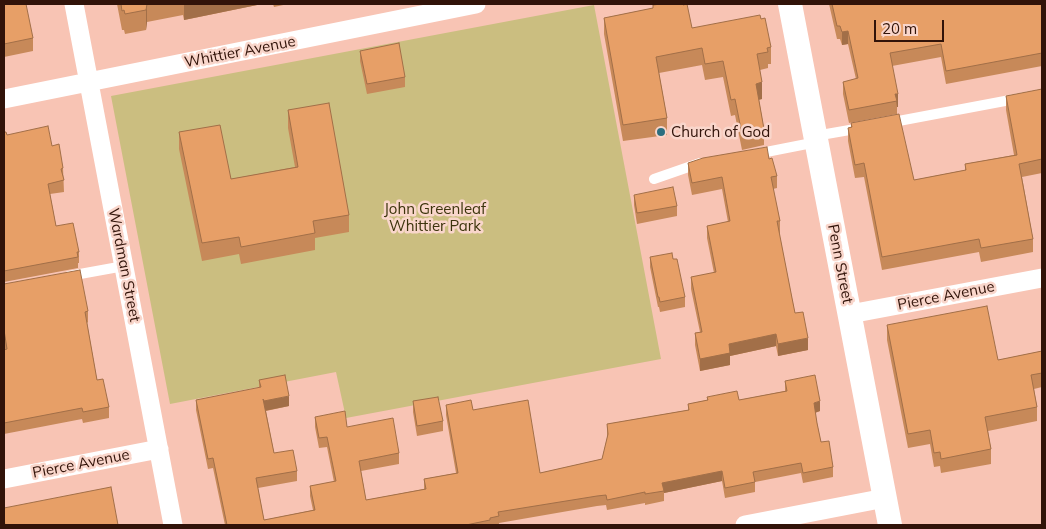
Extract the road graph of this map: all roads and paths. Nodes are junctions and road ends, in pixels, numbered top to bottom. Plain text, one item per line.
1 (74, 4) edge
2 (476, 4) edge
3 (790, 4) edge
4 (89, 82) junction
5 (1042, 94) edge
6 (4, 99) edge
7 (816, 139) junction
8 (745, 157) edge
9 (709, 162) edge
10 (654, 179) dead end
11 (124, 266) junction
12 (59, 278) edge
13 (1042, 278) edge
14 (850, 314) junction
15 (159, 449) junction
16 (4, 478) edge
17 (885, 498) junction
18 (174, 525) edge
19 (745, 525) edge
20 (890, 525) edge

1 - 4 street, Wardman Street
2 - 4 street, Whittier Avenue
3 - 7 street, Penn Street
4 - 6 street, Whittier Avenue
4 - 11 street, Wardman Street
5 - 7 lane
7 - 8 lane
7 - 14 street, Penn Street
9 - 10 lane
11 - 12 lane
11 - 15 street, Wardman Street
13 - 14 street, Pierce Avenue
14 - 17 street, Penn Street
15 - 16 street, Pierce Avenue
15 - 18 street, Wardman Street
17 - 19 street
17 - 20 street, Penn Street

